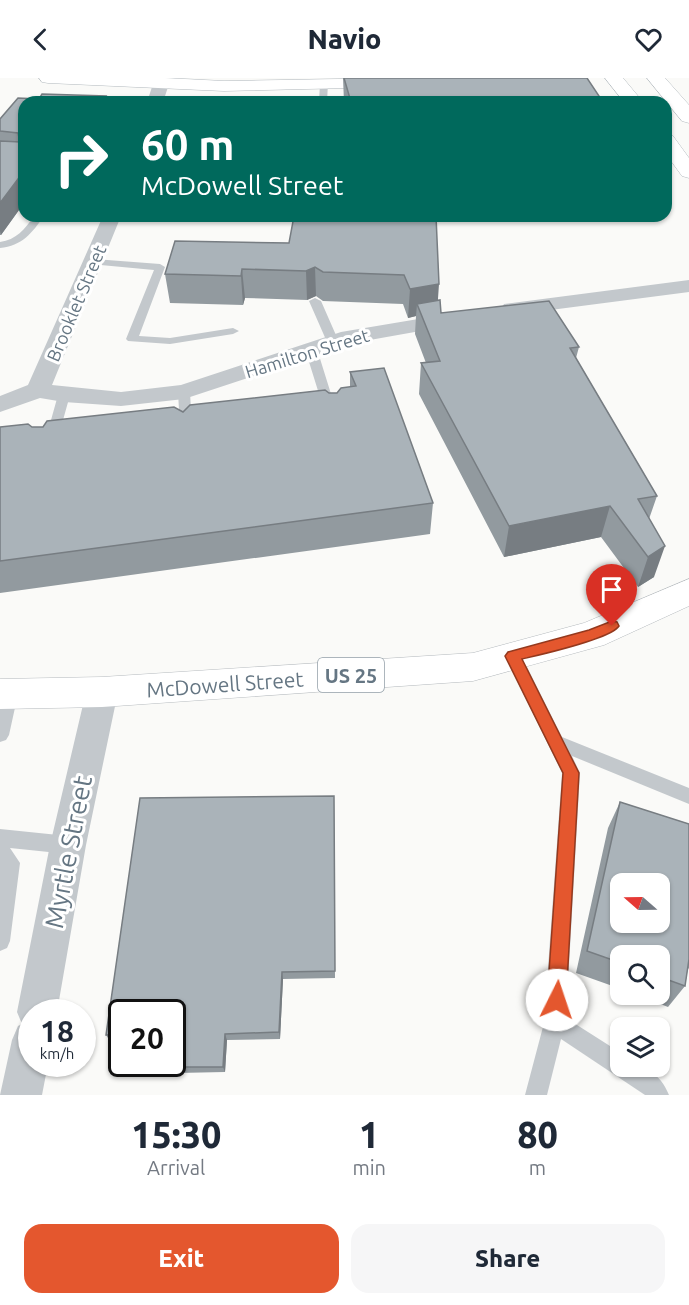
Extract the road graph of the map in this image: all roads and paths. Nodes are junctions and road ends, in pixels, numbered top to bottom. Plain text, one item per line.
1 (48, 78) edge
2 (614, 78) edge
3 (656, 78) edge
4 (405, 81) edge
5 (324, 83) junction
6 (161, 84) junction
7 (157, 96) edge
8 (323, 96) edge
9 (629, 96) edge
10 (671, 96) edge
11 (672, 97) edge
12 (689, 117) edge
13 (672, 149) edge
14 (689, 172) edge
15 (35, 222) edge
16 (110, 222) edge
17 (0, 245) edge
18 (94, 262) junction
19 (689, 286) edge
20 (315, 301) dead end
21 (234, 331) dead end
22 (333, 342) junction
23 (311, 350) junction
24 (38, 390) junction
25 (184, 392) junction
26 (64, 395) junction
27 (0, 405) edge
28 (333, 419) edge
29 (187, 437) edge
30 (47, 453) edge
31 (689, 592) edge
32 (513, 656) junction
33 (102, 692) junction
34 (5, 694) edge
35 (0, 735) edge
36 (555, 742) junction
37 (689, 796) edge
38 (0, 838) edge
39 (68, 845) junction
40 (0, 849) edge
41 (0, 940) edge
42 (39, 999) edge
43 (555, 1023) junction
44 (610, 1059) edge
45 (25, 1077) edge
46 (637, 1077) edge
47 (21, 1095) edge
48 (536, 1095) edge
49 (658, 1095) edge

1 - 6 main road
2 - 9 main road
3 - 10 main road
4 - 5 main road
5 - 6 main road
5 - 8 lane
6 - 7 street
11 - 12 main road
13 - 14 main road
15 - 17 lane
16 - 18 street, Brooklet Street
18 - 21 lane
18 - 24 street, Brooklet Street
19 - 22 street, Hamilton Street
20 - 22 lane
22 - 23 street, Hamilton Street
23 - 25 street, Hamilton Street
23 - 28 lane
24 - 26 street, Hamilton Street
24 - 27 street
25 - 26 street, Hamilton Street
25 - 29 lane
26 - 30 lane
31 - 32 main road, McDowell Street / US 25
32 - 33 main road, McDowell Street / US 25
32 - 36 lane
33 - 34 main road, McDowell Street / US 25
33 - 39 street, Myrtle Street
34 - 35 lane
36 - 37 lane
36 - 43 lane
38 - 39 lane
39 - 42 street, Myrtle Street
40 - 41 lane
43 - 44 lane
43 - 48 lane
45 - 47 street
46 - 49 lane

